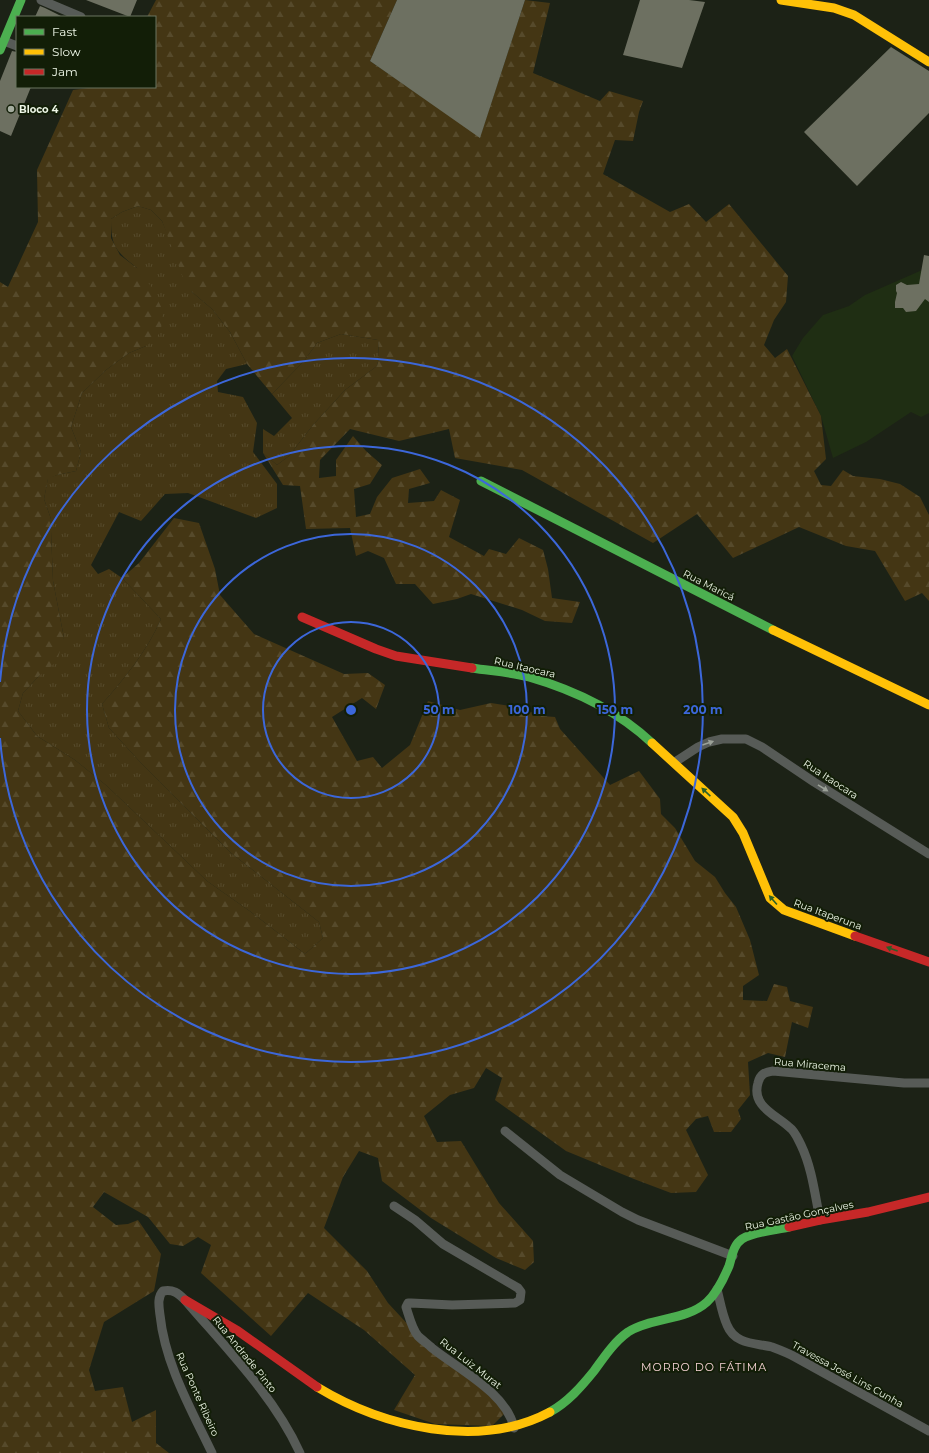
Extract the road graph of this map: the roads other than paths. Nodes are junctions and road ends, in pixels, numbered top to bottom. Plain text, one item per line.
1 (21, 0) edge
2 (42, 0) edge
3 (781, 0) edge
4 (79, 16) edge
5 (4, 41) junction
6 (16, 46) edge
7 (0, 50) edge
8 (929, 62) edge
9 (481, 481) dead end
10 (302, 617) dead end
11 (929, 705) edge
12 (674, 762) junction
13 (929, 854) edge
14 (929, 962) edge
15 (929, 1084) edge
16 (504, 1131) dead end
17 (929, 1197) edge
18 (394, 1206) dead end
19 (820, 1220) junction
20 (733, 1256) junction
21 (717, 1289) junction
22 (160, 1297) joint
23 (185, 1300) junction
24 (514, 1428) junction
25 (929, 1431) edge
26 (212, 1453) edge
27 (300, 1453) edge

1 - 5 street
2 - 4 street
3 - 8 street
5 - 6 street
5 - 7 street
9 - 11 street, Rua Maricá
10 - 12 street, Rua Itaocara
12 -> 13 street, Rua Itaocara
14 -> 12 street, Rua Itaperuna
15 - 19 street, Rua Miracema
16 - 20 street
17 - 19 street, Rua Gastão Gonçalves
18 - 24 street, Rua Luiz Murat
19 - 20 street, Rua Gastão Gonçalves
20 - 21 street, Rua Gastão Gonçalves
21 - 24 street, Rua Gastão Gonçalves
21 - 25 street, Travessa José Lins Cunha
22 - 23 street, Rua Andrade Pinto
22 - 26 street, Rua Ponte Ribeiro
23 - 24 street
23 - 27 street, Rua Andrade Pinto

